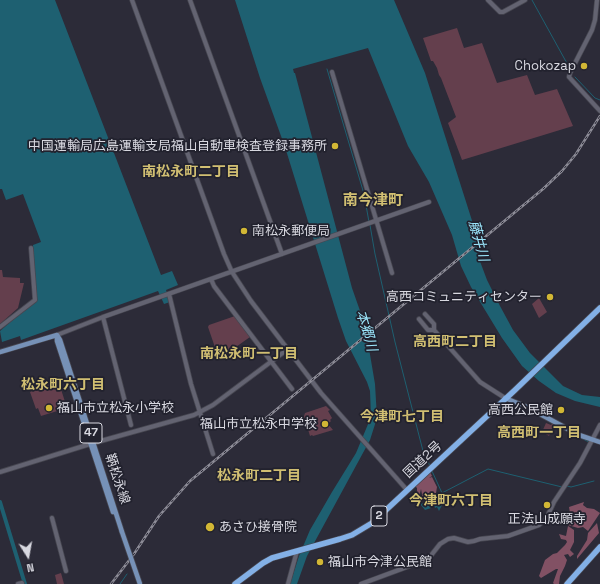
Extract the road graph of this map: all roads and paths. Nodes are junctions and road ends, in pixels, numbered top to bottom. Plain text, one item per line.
1 (132, 0) edge
2 (190, 0) edge
3 (488, 0) edge
4 (526, 0) edge
5 (597, 0) edge
6 (332, 72) dead end
7 (600, 111) edge
8 (429, 202) dead end
9 (372, 222) junction
10 (31, 248) dead end
11 (282, 254) junction
12 (232, 272) junction
13 (392, 273) dead end
14 (211, 279) junction
15 (169, 294) junction
16 (600, 308) edge
17 (425, 314) dead end
18 (103, 317) junction
19 (419, 319) dead end
20 (0, 327) edge
21 (434, 330) junction
22 (57, 335) junction
23 (288, 349) junction
24 (0, 350) edge
25 (271, 362) junction
26 (292, 389) dead end
27 (505, 398) junction
28 (200, 412) junction
29 (131, 425) dead end
30 (600, 425) edge
31 (592, 440) junction
32 (600, 442) edge
33 (92, 444) junction
34 (213, 454) dead end
35 (0, 472) edge
36 (407, 490) junction
37 (52, 518) dead end
38 (298, 550) junction
39 (600, 550) edge
40 (66, 571) dead end
41 (139, 584) edge
42 (235, 584) edge
43 (288, 584) edge
44 (361, 584) edge
45 (567, 584) edge
46 (571, 584) edge

1 - 12 street
2 - 11 street
3 - 4 street
5 - 7 street
6 - 9 street
8 - 9 street
9 - 11 street
9 - 13 street
10 - 20 street
11 - 12 street
12 - 14 street
12 - 23 street
14 - 15 street
14 - 25 street
15 - 18 street
15 - 28 street
16 - 27 highway, 国道2号 / 2
17 - 21 street
18 - 22 street
18 - 29 street
19 - 21 street
21 - 27 street
22 - 24 main road
22 - 33 main road, 鞆松永線 / 47
23 - 25 street
23 - 36 street
25 - 26 street
25 - 28 street
27 - 31 main road
27 - 36 highway, 国道2号 / 2
28 - 33 street
28 - 34 street
30 - 31 street
31 - 32 main road
31 - 44 street
33 - 35 street
33 - 41 main road, 鞆松永線 / 47, bridge
36 - 38 highway, 国道2号 / 2
37 - 40 street
38 - 42 highway, 国道2号 / 2
38 - 43 street
39 - 45 highway
39 - 46 highway

